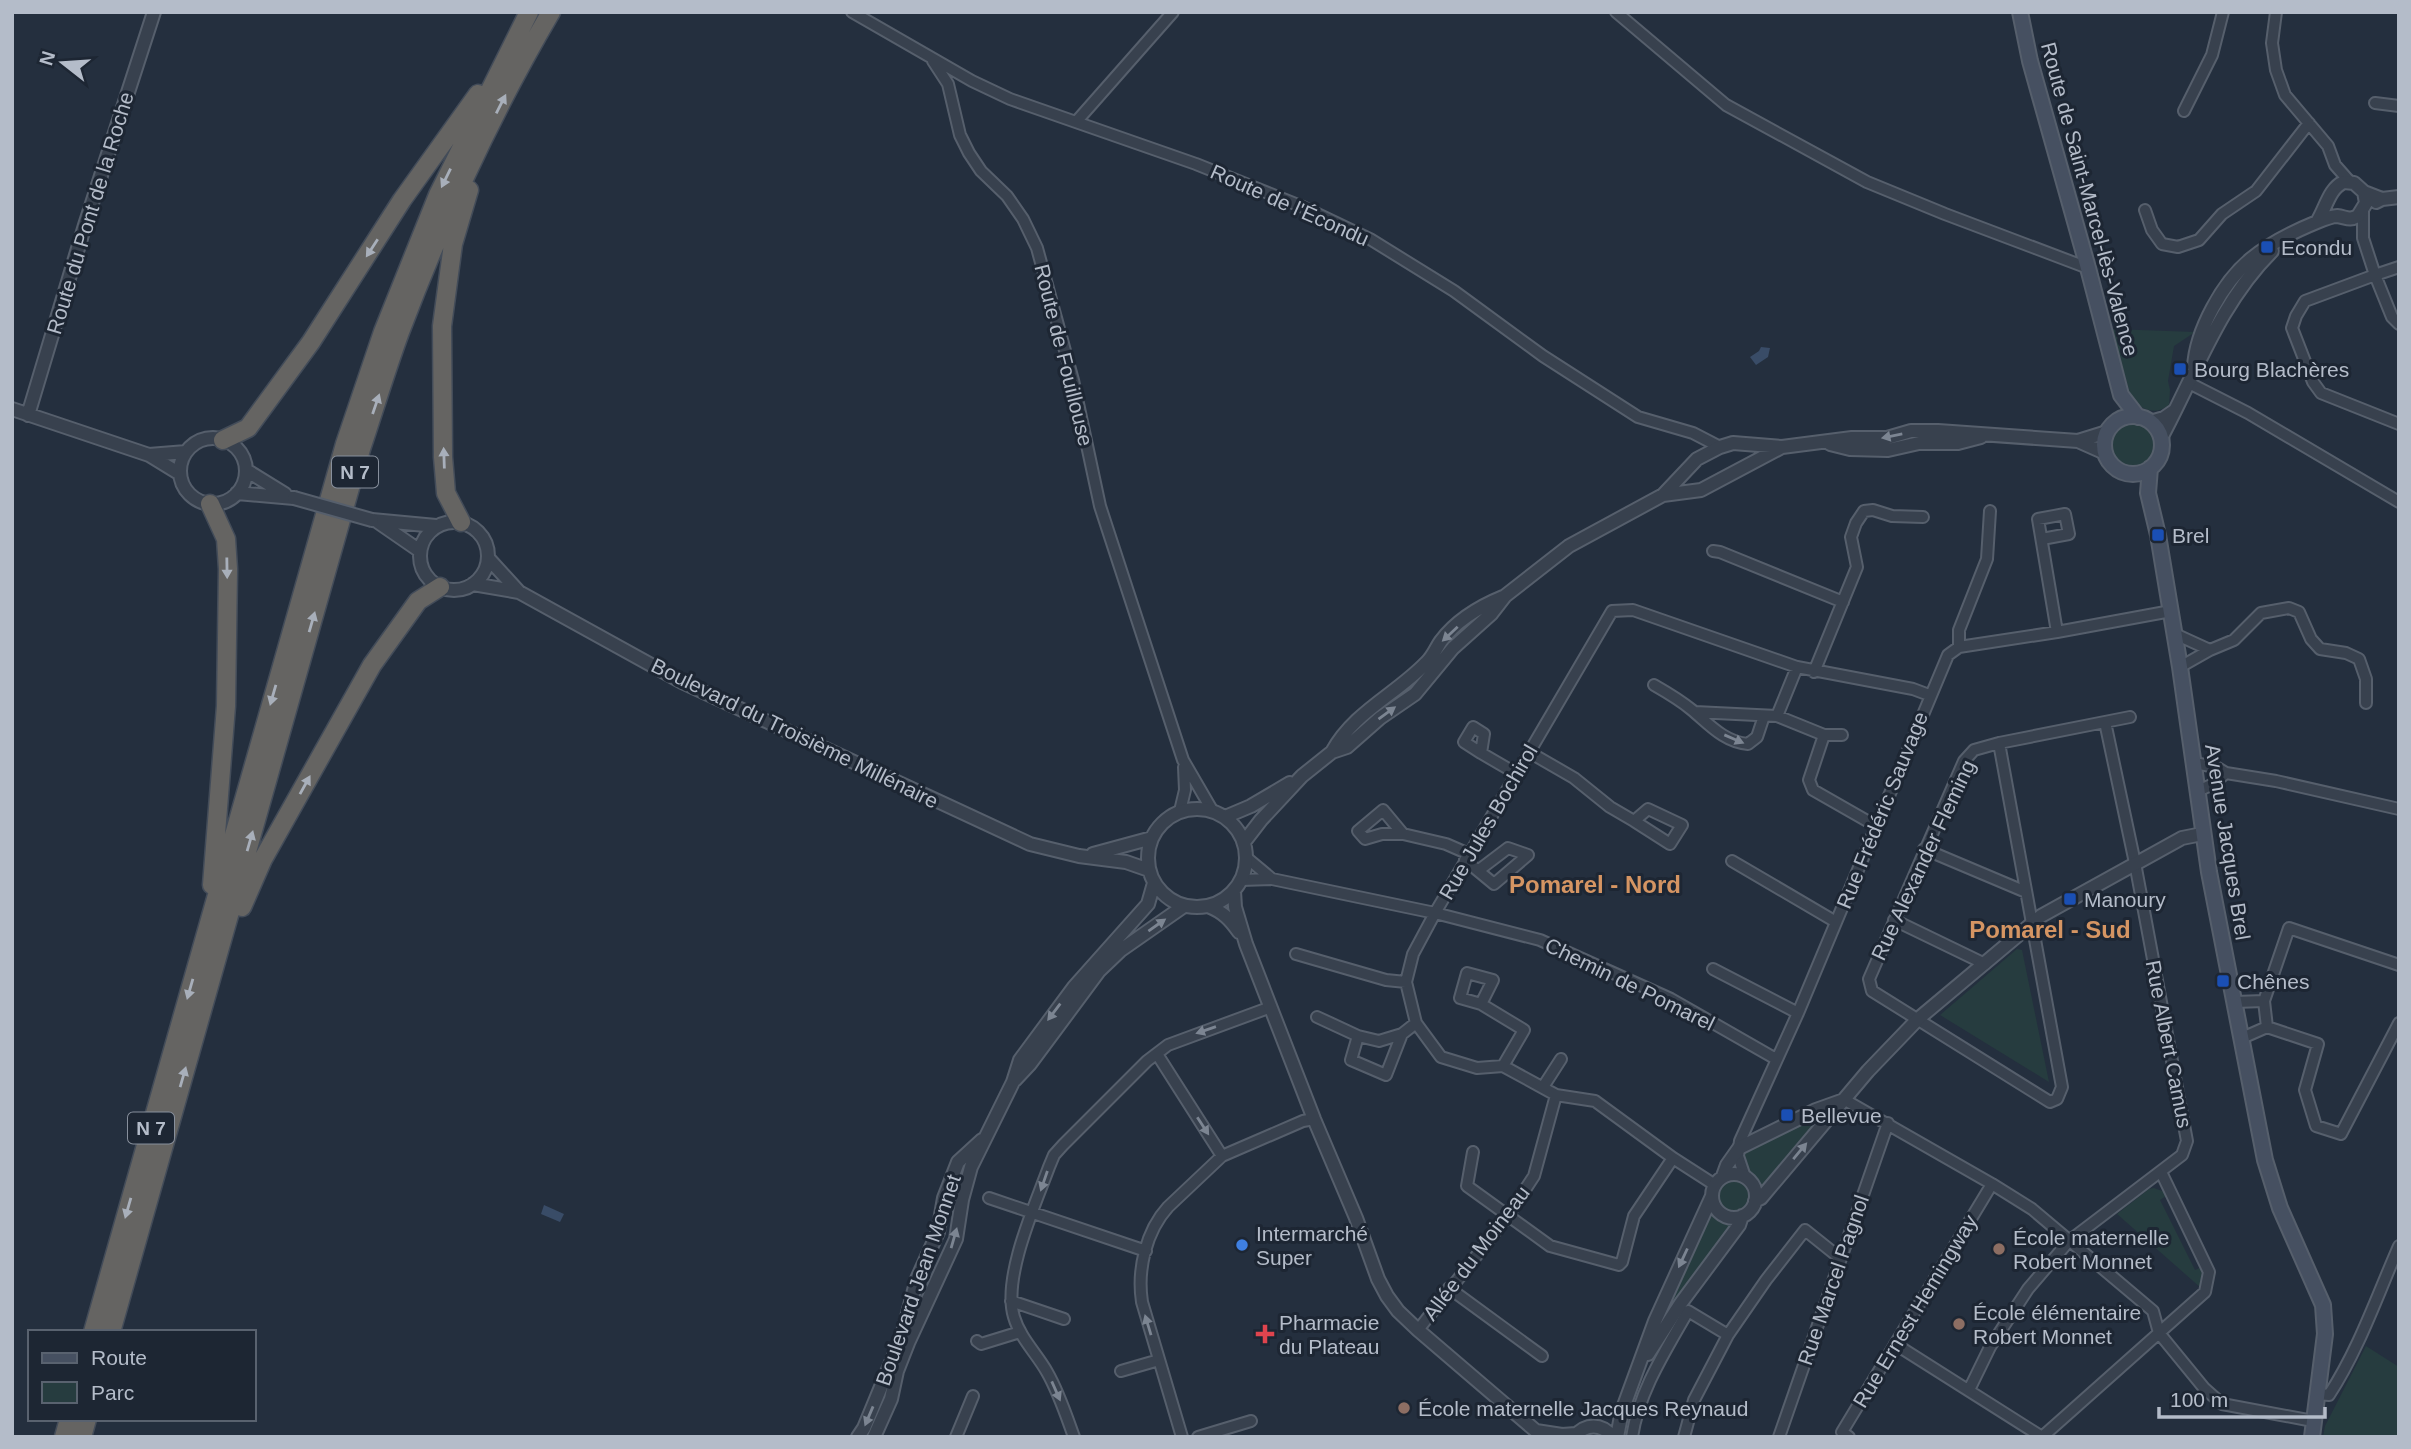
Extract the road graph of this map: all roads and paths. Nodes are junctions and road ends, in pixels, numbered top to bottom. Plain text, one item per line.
1 (153, 12) edge
2 (529, 12) edge
3 (551, 12) edge
4 (852, 12) edge
5 (1173, 12) edge
6 (1616, 12) edge
7 (2020, 12) edge
8 (2222, 12) edge
9 (2276, 12) edge
10 (509, 51) junction
11 (930, 57) junction
12 (2375, 103) dead end
13 (2399, 106) edge
14 (2184, 111) dead end
15 (1076, 122) junction
16 (2309, 123) junction
17 (487, 131) junction
18 (2335, 165) junction
19 (2350, 182) junction
20 (2334, 188) junction
21 (2364, 192) junction
22 (2399, 197) edge
23 (2382, 199) junction
24 (2329, 201) junction
25 (2144, 210) dead end
26 (2364, 210) junction
27 (2342, 218) junction
28 (2317, 222) junction
29 (2363, 238) junction
30 (2399, 267) edge
31 (2088, 268) junction
32 (2375, 275) junction
33 (2399, 324) edge
34 (2189, 383) junction
35 (2120, 395) junction
36 (12, 409) edge
37 (2177, 409) junction
38 (28, 415) junction
39 (2144, 419) junction
40 (2399, 424) edge
41 (2111, 427) junction
42 (1699, 437) junction
43 (2161, 438) junction
44 (223, 440) junction
45 (2078, 441) junction
46 (1755, 443) junction
47 (1720, 447) junction
48 (1782, 447) junction
49 (186, 452) junction
50 (2105, 453) junction
51 (149, 455) junction
52 (1697, 459) junction
53 (1758, 459) junction
54 (2150, 468) junction
55 (246, 470) junction
56 (180, 474) junction
57 (2131, 474) junction
58 (1679, 479) junction
59 (1685, 492) junction
60 (237, 493) junction
61 (2148, 493) junction
62 (1663, 495) junction
63 (291, 497) junction
64 (2399, 502) edge
65 (210, 504) junction
66 (1990, 512) dead end
67 (1923, 517) dead end
68 (375, 521) junction
69 (461, 522) junction
70 (2067, 525) junction
71 (436, 526) junction
72 (2082, 530) dead end
73 (2042, 540) junction
74 (420, 551) junction
75 (1713, 551) dead end
76 (488, 558) junction
77 (473, 584) junction
78 (440, 587) junction
79 (519, 592) junction
80 (1843, 602) junction
81 (2171, 611) junction
82 (2057, 632) junction
83 (2175, 634) junction
84 (2195, 643) junction
85 (1959, 647) junction
86 (2177, 650) junction
87 (2210, 650) junction
88 (1797, 667) junction
89 (2180, 667) junction
90 (1814, 671) junction
91 (1654, 685) dead end
92 (1929, 695) junction
93 (2366, 703) dead end
94 (1695, 712) junction
95 (1764, 716) junction
96 (1777, 716) junction
97 (2130, 717) dead end
98 (2105, 722) junction
99 (1824, 735) junction
100 (1842, 736) dead end
101 (1999, 743) junction
102 (1529, 752) junction
103 (1481, 753) dead end
104 (1184, 760) junction
105 (2194, 763) junction
106 (2227, 773) junction
107 (1517, 774) junction
108 (1302, 776) junction
109 (2198, 791) junction
110 (2399, 809) edge
111 (1212, 810) junction
112 (1180, 811) junction
113 (1225, 817) junction
114 (1634, 821) dead end
115 (1876, 826) junction
116 (1403, 834) dead end
117 (2203, 834) junction
118 (1152, 838) junction
119 (1244, 842) junction
120 (1924, 849) junction
121 (1079, 856) junction
122 (1467, 857) junction
123 (1247, 858) junction
124 (1732, 861) dead end
125 (2135, 863) junction
126 (1479, 870) dead end
127 (1152, 876) junction
128 (1272, 878) junction
129 (1238, 885) junction
130 (2026, 892) junction
131 (1184, 906) junction
132 (1208, 906) junction
133 (1435, 913) junction
134 (1894, 920) junction
135 (1836, 922) junction
136 (2033, 923) junction
137 (208, 924) junction
138 (1246, 944) junction
139 (218, 954) junction
140 (1296, 954) dead end
141 (1985, 964) junction
142 (2399, 965) edge
143 (1713, 970) dead end
144 (1406, 982) junction
145 (2264, 1001) junction
146 (2235, 1002) junction
147 (1480, 1004) dead end
148 (1271, 1007) junction
149 (1798, 1013) junction
150 (1317, 1017) dead end
151 (1918, 1019) junction
152 (1416, 1023) junction
153 (2399, 1023) edge
154 (2267, 1027) junction
155 (1402, 1034) junction
156 (1358, 1036) junction
157 (2242, 1038) junction
158 (1157, 1054) junction
159 (1561, 1059) dead end
160 (1776, 1059) junction
161 (1503, 1066) junction
162 (1013, 1082) junction
163 (1543, 1087) junction
164 (1556, 1095) junction
165 (1844, 1100) junction
166 (1314, 1119) junction
167 (1888, 1123) junction
168 (990, 1133) junction
169 (1739, 1148) junction
170 (1473, 1152) dead end
171 (1222, 1156) junction
172 (1673, 1158) junction
173 (2161, 1172) junction
174 (1745, 1177) junction
175 (1992, 1184) junction
176 (1716, 1186) junction
177 (989, 1198) dead end
178 (1755, 1201) junction
179 (1032, 1213) junction
180 (1742, 1216) junction
181 (1507, 1217) junction
182 (2069, 1241) junction
183 (2399, 1245) edge
184 (1146, 1251) junction
185 (1840, 1258) junction
186 (1449, 1288) junction
187 (1011, 1301) junction
188 (1064, 1318) dead end
189 (94, 1330) edge
190 (112, 1330) edge
191 (1418, 1330) junction
192 (1020, 1332) junction
193 (2159, 1333) junction
194 (1728, 1335) junction
195 (977, 1341) dead end
196 (1895, 1344) junction
197 (1542, 1356) dead end
198 (1159, 1360) junction
199 (1121, 1371) dead end
200 (1636, 1372) junction
201 (1969, 1390) junction
202 (2317, 1394) junction
203 (973, 1396) dead end
204 (1622, 1411) junction
205 (1251, 1421) dead end
206 (2313, 1421) junction
207 (1601, 1427) junction
208 (1533, 1434) edge
209 (1554, 1435) edge
210 (1575, 1435) edge
211 (858, 1437) edge
212 (874, 1437) edge
213 (956, 1437) edge
214 (1074, 1437) edge
215 (1182, 1437) edge
216 (1198, 1437) edge
217 (1615, 1437) edge
218 (1632, 1437) edge
219 (1684, 1437) edge
220 (1779, 1437) edge
221 (1849, 1437) edge
222 (2042, 1437) edge
223 (2312, 1437) edge

1 - 38 street, Route du Pont de la Roche
2 - 10 highway, N 7
17 -> 3 highway, N 7
4 - 11 street, Route de Fouillouse
5 - 15 street
6 - 31 street
7 - 31 main road, Route de Saint-Marcel-lès-Valence
8 - 14 street
9 - 16 street
10 -> 44 highway
10 -> 137 highway, N 7
11 - 15 street, Route de l'Écondu
11 - 104 street, Route de Fouillouse
12 - 13 street
15 - 42 street, Route de l'Écondu
16 - 18 street
16 - 25 street
69 -> 17 highway
139 -> 17 highway, N 7
18 - 19 street
18 - 20 street
19 - 20 street
19 - 21 street
20 - 24 street
21 - 23 street
21 - 26 street
22 - 23 street
23 - 26 street
24 - 27 street
24 - 28 street
26 - 27 street
26 - 29 street
27 - 28 street
27 - 29 street
28 - 34 street
29 - 32 street
30 - 32 street
31 - 35 main road, Route de Saint-Marcel-lès-Valence
32 - 33 street
32 - 40 street
34 - 37 street
34 - 64 street
35 - 39 main road, Route de Saint-Marcel-lès-Valence
35 - 41 main road, Route de Saint-Marcel-lès-Valence
36 - 38 street
37 - 39 street
37 - 43 street
38 - 51 street
39 - 41 main road
39 - 43 main road
41 - 45 street
41 - 50 main road
42 - 47 street, Route de l'Écondu
42 - 52 street
43 - 54 main road
44 - 49 street
44 - 55 street
45 - 48 street
45 - 50 street
46 - 47 street
46 - 48 street
46 - 53 street
47 - 52 street
48 - 53 street
49 - 51 street
49 - 56 street
50 - 57 main road
51 - 56 street
52 - 58 street
53 - 59 street
54 - 57 main road
54 - 61 main road, Avenue Jacques Brel
55 - 60 street
55 - 63 street
56 - 65 street
57 - 61 main road, Avenue Jacques Brel
58 - 59 street
58 - 62 street
59 - 62 street
60 - 63 street
60 - 65 street
61 - 81 main road, Avenue Jacques Brel
62 - 108 street
63 - 68 street, bridge
65 -> 137 highway
66 - 85 street
67 - 80 street
68 - 71 street
68 - 74 street
69 - 71 street
69 - 76 street
70 - 72 street
70 - 73 street
70 - 73 street
71 - 74 street
73 - 82 street
74 - 78 street
75 - 80 street
76 - 77 street
76 - 79 street, Boulevard du Troisième Millénaire
77 - 78 street
77 - 79 street, Boulevard du Troisième Millénaire
139 -> 78 highway
79 - 121 street, Boulevard du Troisième Millénaire
80 - 90 street
81 - 82 street
81 - 83 main road, Avenue Jacques Brel
82 - 85 street
83 - 84 street
83 - 86 main road, Avenue Jacques Brel
84 - 86 street
84 - 87 street
85 - 92 street, Rue Frédéric Sauvage
86 - 89 main road, Avenue Jacques Brel
87 - 89 street
87 - 93 street
88 - 90 street, Rue Jules Bochirol
88 - 96 street
88 - 102 street, Rue Jules Bochirol
89 - 105 main road, Avenue Jacques Brel
90 - 92 street, Rue Jules Bochirol
91 - 94 street
92 - 115 street, Rue Frédéric Sauvage
94 - 95 street
94 -> 95 street
95 - 96 street
96 - 99 street
97 - 98 street, Rue Alexander Fleming
98 - 101 street, Rue Alexander Fleming
98 - 125 street, Rue Albert Camus
99 - 100 street
99 - 115 street
101 - 120 street, Rue Alexander Fleming
101 - 130 street
102 - 107 street, Rue Jules Bochirol
102 - 114 street
103 - 107 street
104 - 111 street, Route de Fouillouse
104 - 112 street, Route de Fouillouse
105 - 106 street
105 - 109 main road, Avenue Jacques Brel
106 - 109 street
106 - 110 street
107 - 122 street, Rue Jules Bochirol
108 - 113 street
108 - 119 street
109 - 117 main road, Avenue Jacques Brel
111 - 112 street
111 - 113 street
112 - 118 street
113 - 119 street
115 - 135 street, Rue Frédéric Sauvage
116 - 122 street
117 - 125 street
117 - 146 main road, Avenue Jacques Brel
118 - 121 street, Boulevard du Troisième Millénaire
118 - 127 street
119 - 123 street
120 - 130 street
120 - 134 street, Rue Alexander Fleming
121 - 127 street, Boulevard du Troisième Millénaire
122 - 126 street
122 - 133 street, Rue Jules Bochirol
123 - 128 street, Chemin de Pomarel
123 - 129 street
124 - 135 street
125 - 136 street
125 - 173 street, Rue Albert Camus
127 - 131 street
127 -> 162 street, Boulevard Jean Monnet
128 - 129 street, Chemin de Pomarel
128 - 133 street, Chemin de Pomarel
129 - 132 street
129 - 138 street
130 - 136 street
131 - 132 street
162 -> 131 street, Boulevard Jean Monnet
132 - 138 street
133 - 144 street, Rue Jules Bochirol
133 - 160 street, Chemin de Pomarel
134 - 141 street
134 - 151 street, Rue Alexander Fleming
135 - 149 street, Rue Frédéric Sauvage
136 - 141 street
136 - 151 street, Rue Alexander Fleming
137 -> 189 highway, N 7
138 - 148 street
190 -> 139 highway, N 7
140 - 144 street
141 - 151 street
142 - 145 street
143 - 149 street
144 - 152 street
145 - 146 street
145 - 154 street
146 - 157 main road, Avenue Jacques Brel
147 - 161 street
148 -> 158 street
148 - 166 street
149 - 160 street, Rue Frédéric Sauvage
150 - 156 street
151 - 165 street
152 - 155 street
152 - 161 street
153 - 154 street
154 - 157 street
155 - 156 street
155 - 156 street
157 - 202 main road, Avenue Jacques Brel
158 -> 171 street
158 -> 179 street
159 - 163 street
160 - 169 street, Rue Frédéric Sauvage
161 - 163 street
162 - 168 street, Boulevard Jean Monnet
163 - 164 street
164 - 172 street
164 - 181 street, Allée du Moineau
165 - 167 street
165 - 169 street
178 -> 165 street
166 - 171 street
166 - 191 street
167 - 175 street
167 - 185 street, Rue Marcel Pagnol
168 -> 211 street, Boulevard Jean Monnet
212 -> 168 street, Boulevard Jean Monnet
169 - 174 street
169 - 176 street
170 - 181 street
171 - 184 street
172 - 176 street
172 - 181 street
173 - 182 street, Rue Albert Camus
173 - 193 street
174 - 176 street
174 - 178 street
175 - 182 street
175 - 196 street, Rue Ernest Hemingway
176 - 180 street
176 -> 200 street
177 - 179 street
178 - 180 street
179 - 184 street
179 - 187 street
180 - 200 street
181 - 186 street, Allée du Moineau
182 - 193 street
182 - 201 street, Rue Albert Camus
183 - 202 street
198 -> 184 street
185 - 194 street
185 - 220 street, Rue Marcel Pagnol
186 - 191 street, Allée du Moineau
186 - 197 street
187 - 188 street
187 - 192 street
191 - 208 street
192 - 195 street
192 -> 214 street
193 - 206 street
193 - 222 street
194 - 218 street
194 - 219 street
196 - 201 street
196 - 221 street, Rue Ernest Hemingway
198 - 199 street
198 - 215 street
200 - 204 street
201 - 222 street
202 - 206 main road, Avenue Jacques Brel
203 - 213 street
204 - 207 street
204 - 217 street
205 - 216 street
206 - 223 main road, Avenue Jacques Brel
207 - 210 street
207 - 217 street
208 - 209 street
209 - 210 street

